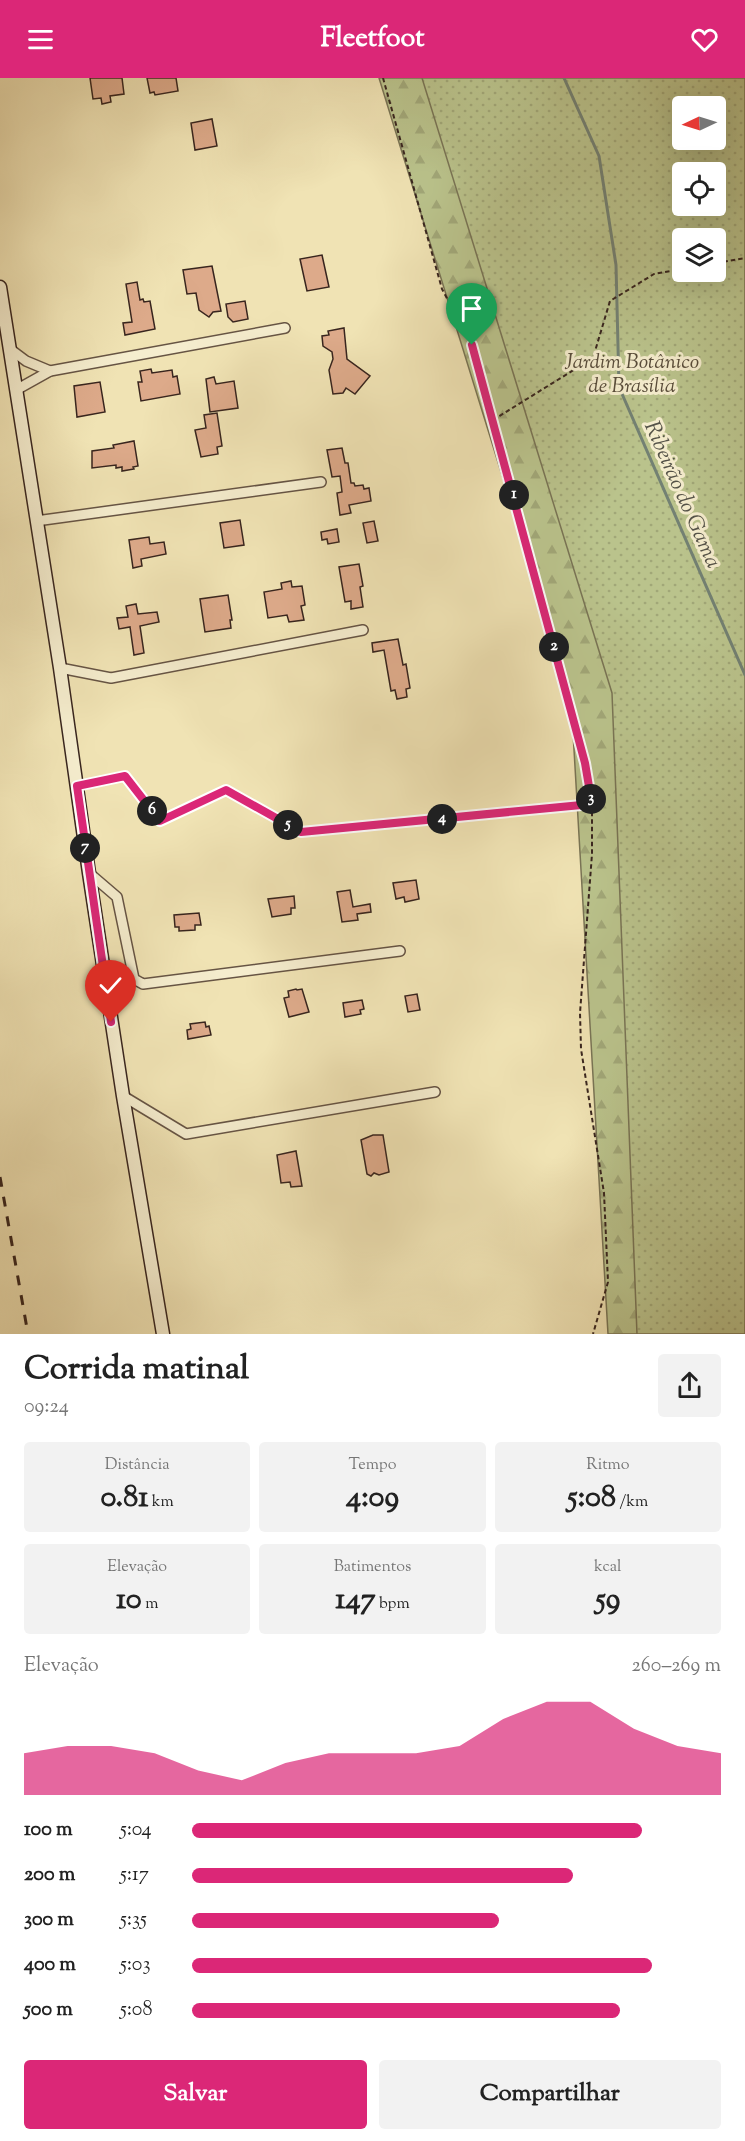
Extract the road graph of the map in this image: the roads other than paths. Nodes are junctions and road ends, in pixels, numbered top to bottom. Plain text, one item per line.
1 (0, 287) edge
2 (285, 328) dead end
3 (10, 349) junction
4 (50, 371) junction
5 (15, 390) junction
6 (321, 482) dead end
7 (36, 521) junction
8 (363, 630) dead end
9 (60, 668) junction
10 (89, 873) junction
11 (400, 951) dead end
12 (435, 1092) dead end
13 (123, 1096) junction
14 (163, 1334) edge

1 - 3 street
2 - 4 street
3 - 4 street
3 - 5 street
4 - 5 street
5 - 7 street
6 - 7 street
7 - 9 street
8 - 9 street
9 - 10 street
10 - 11 street
10 - 13 street
12 - 13 street
13 - 14 street

